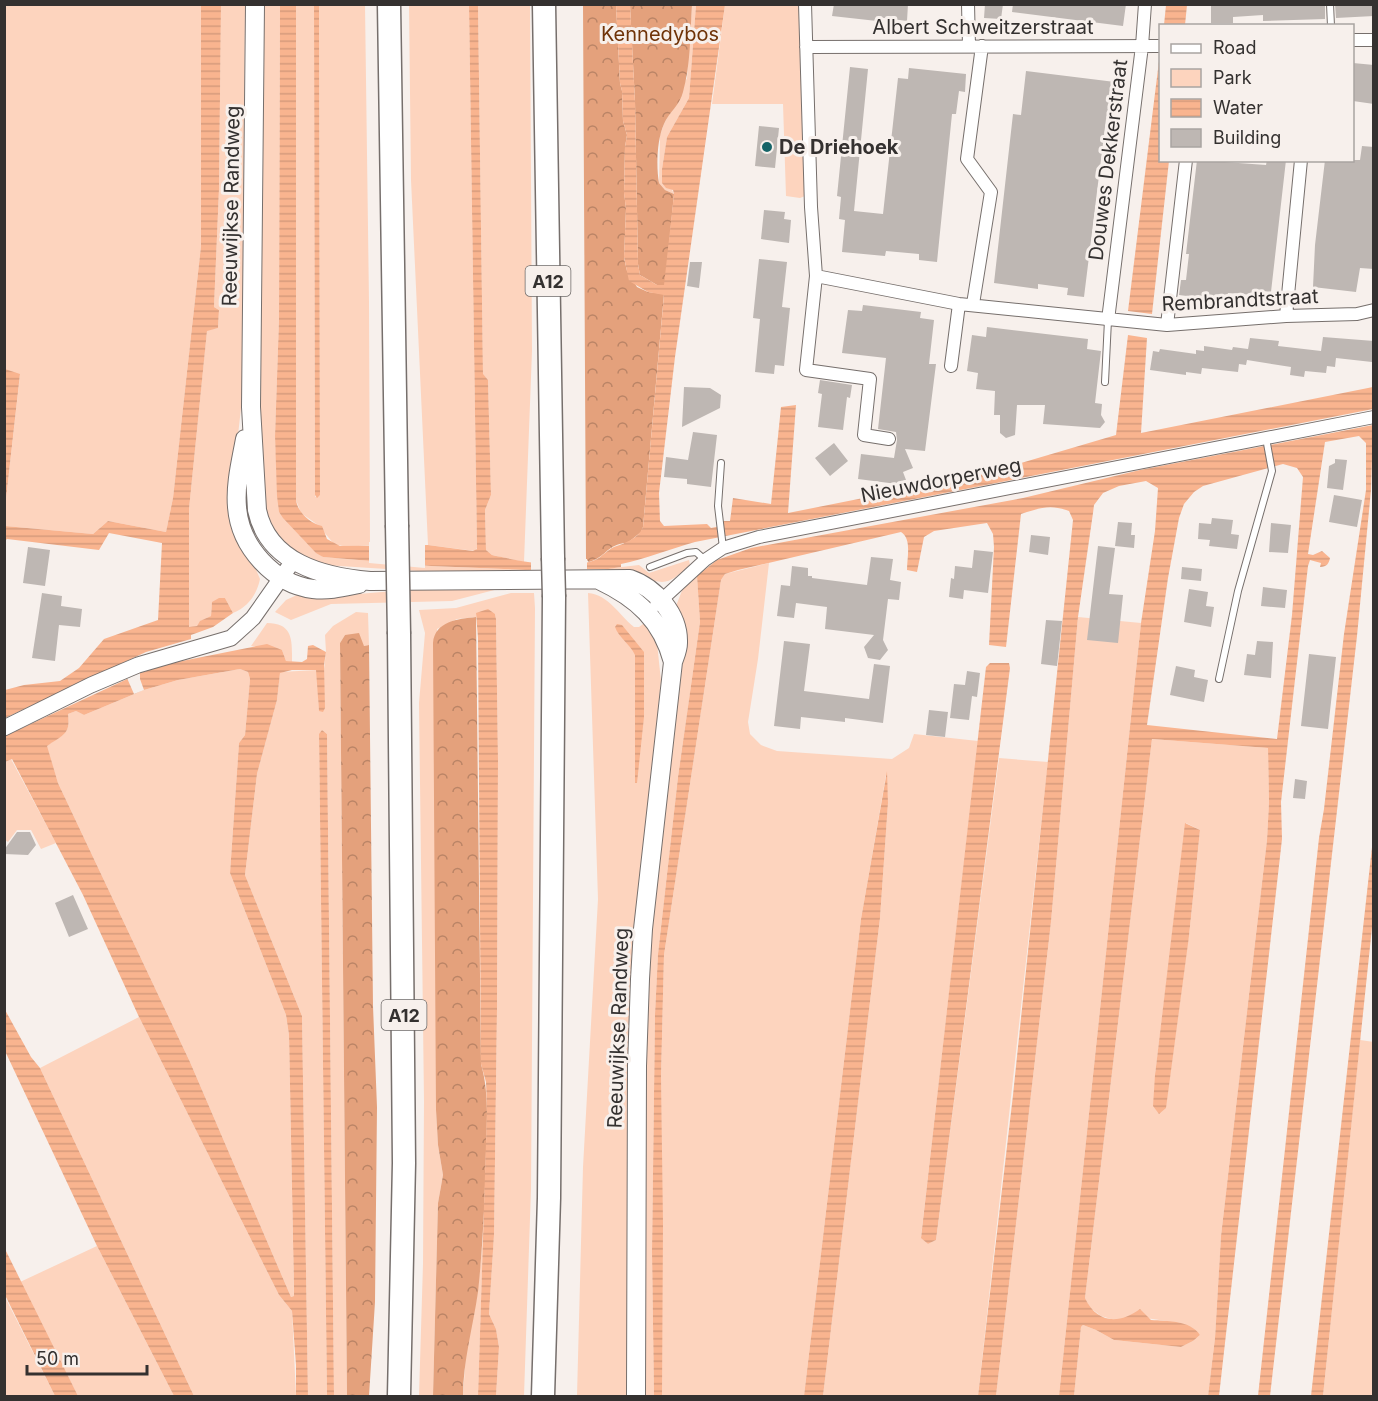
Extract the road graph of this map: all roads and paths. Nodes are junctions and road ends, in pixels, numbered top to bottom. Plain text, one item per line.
1 (255, 4) edge
2 (389, 4) edge
3 (544, 4) edge
4 (805, 4) edge
5 (968, 4) edge
6 (1145, 4) edge
7 (1330, 4) edge
8 (1330, 24) edge
9 (1354, 40) edge
10 (1374, 40) edge
11 (975, 46) junction
12 (1142, 46) junction
13 (1159, 46) edge
14 (806, 47) junction
15 (1186, 162) edge
16 (1302, 162) edge
17 (816, 276) junction
18 (959, 303) junction
19 (973, 304) junction
20 (1374, 310) edge
21 (1286, 316) junction
22 (1108, 320) junction
23 (1167, 325) junction
24 (951, 366) dead end
25 (1105, 382) dead end
26 (251, 407) junction
27 (1374, 417) edge
28 (889, 439) dead end
29 (1267, 441) junction
30 (721, 464) dead end
31 (722, 546) junction
32 (705, 560) junction
33 (293, 561) junction
34 (650, 567) dead end
35 (282, 578) junction
36 (370, 581) junction
37 (654, 606) junction
38 (1219, 679) dead end
39 (4, 728) edge
40 (399, 1396) edge
41 (543, 1396) edge
42 (636, 1396) edge

1 - 26 main road, Reeuwijkse Randweg
2 - 40 highway, A12, bridge
3 - 41 highway, A12, bridge
4 - 14 street
5 - 11 street
6 - 12 street, Douwes Dekkerstraat
7 - 8 lane
9 - 10 street
11 - 12 street, Albert Schweitzerstraat
11 - 14 street, Albert Schweitzerstraat
11 - 19 street
12 - 13 street, Albert Schweitzerstraat
12 - 22 street, Douwes Dekkerstraat
14 - 17 street
15 - 23 street
16 - 21 street
17 - 18 street, Rembrandtstraat
17 - 28 street
18 - 19 street, Rembrandtstraat
18 - 24 street
19 - 22 street, Rembrandtstraat
20 - 21 street, Rembrandtstraat
21 - 23 street, Rembrandtstraat
22 - 23 street, Rembrandtstraat
22 - 25 lane
26 - 33 main road, Reeuwijkse Randweg
26 - 35 main road, Reeuwijkse Randweg
27 - 29 street, Nieuwdorperweg
29 - 31 street, Nieuwdorperweg
29 - 38 lane
30 - 31 lane
31 - 32 street, Nieuwdorperweg
32 - 34 lane
32 - 37 street, Nieuwdorperweg
33 - 35 street
33 - 36 main road, Reeuwijkse Randweg
35 - 36 main road, Reeuwijkse Randweg
35 - 39 street
36 - 37 main road, Reeuwijkse Randweg
37 - 42 main road, Reeuwijkse Randweg

